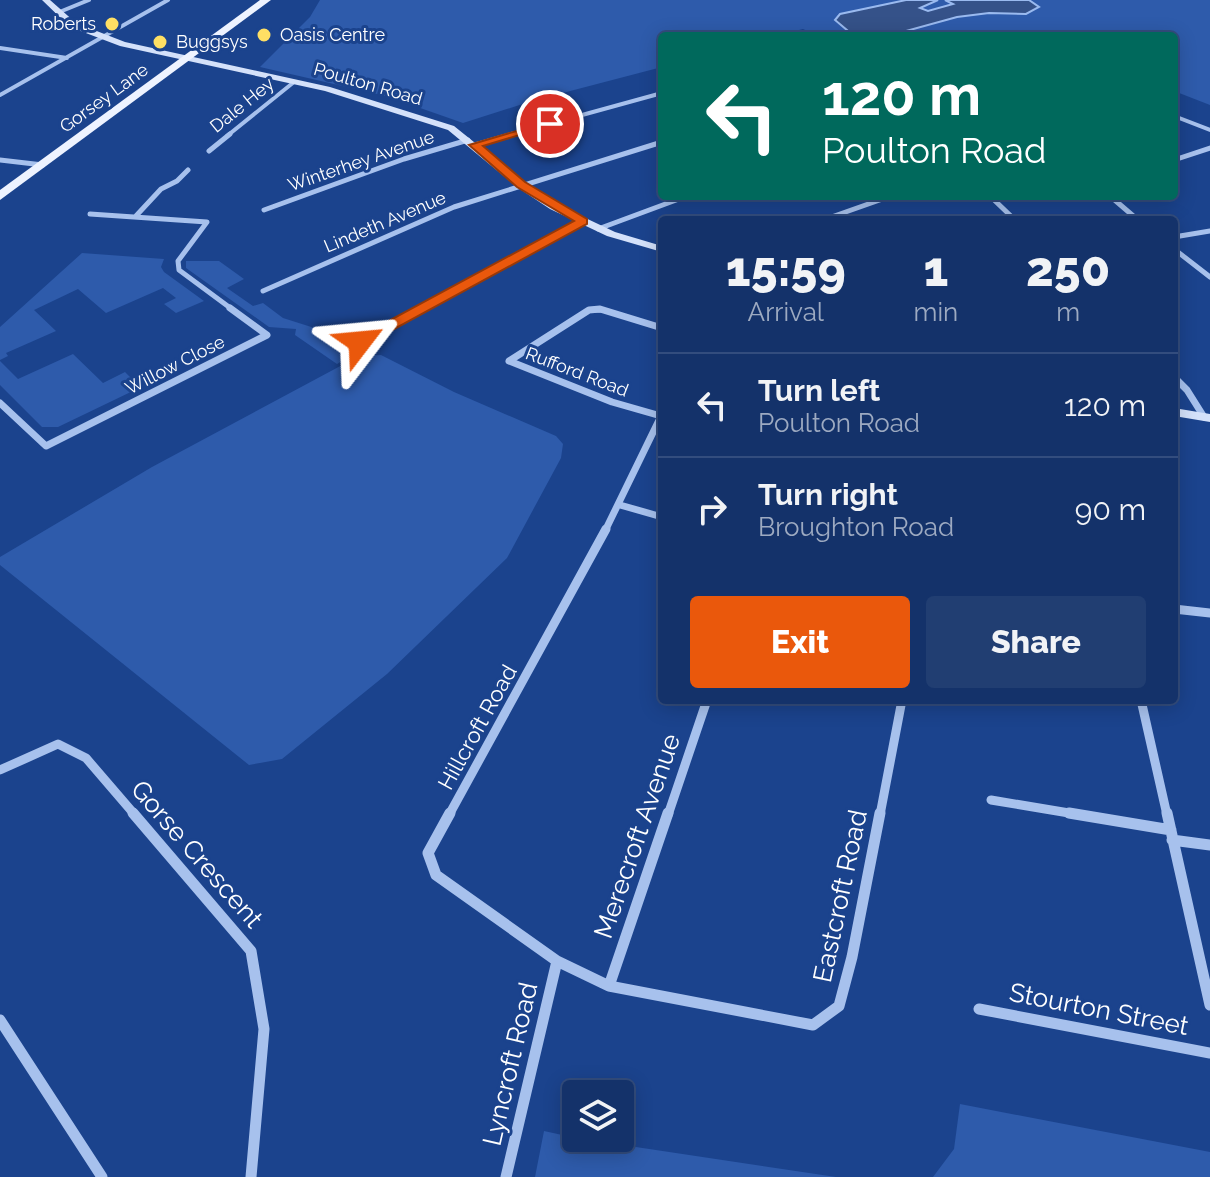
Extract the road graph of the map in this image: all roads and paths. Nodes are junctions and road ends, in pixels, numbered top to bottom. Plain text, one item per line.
1 (46, 0) edge
2 (89, 0) edge
3 (168, 0) edge
4 (266, 0) edge
5 (57, 13) junction
6 (105, 38) junction
7 (0, 48) edge
8 (67, 58) junction
9 (187, 60) junction
10 (294, 82) junction
11 (0, 92) edge
12 (658, 94) edge
13 (1178, 118) edge
14 (1210, 130) edge
15 (472, 143) junction
16 (658, 143) edge
17 (1210, 148) edge
18 (209, 151) dead end
19 (1178, 159) edge
20 (0, 160) edge
21 (43, 165) junction
22 (188, 170) dead end
23 (521, 185) junction
24 (0, 196) edge
25 (676, 200) edge
26 (880, 200) edge
27 (994, 200) edge
28 (1115, 200) edge
29 (264, 210) dead end
30 (90, 214) dead end
31 (834, 216) edge
32 (1011, 216) edge
33 (1133, 216) edge
34 (135, 217) junction
35 (582, 222) junction
36 (598, 229) junction
37 (1210, 231) edge
38 (1178, 236) edge
39 (658, 248) edge
40 (1178, 252) edge
41 (1210, 277) edge
42 (263, 291) dead end
43 (658, 327) edge
44 (360, 342) dead end
45 (1178, 381) edge
46 (0, 403) edge
47 (1178, 413) edge
48 (658, 414) edge
49 (1207, 418) edge
50 (658, 424) edge
51 (620, 505) junction
52 (658, 516) edge
53 (1178, 609) edge
54 (1210, 613) edge
55 (706, 704) edge
56 (901, 704) edge
57 (1142, 704) edge
58 (0, 770) edge
59 (991, 800) dead end
60 (1172, 835) junction
61 (1210, 845) edge
62 (557, 961) junction
63 (609, 986) junction
64 (1210, 1005) edge
65 (979, 1009) dead end
66 (0, 1020) edge
67 (1210, 1053) edge
68 (102, 1177) edge
69 (251, 1177) edge
70 (506, 1177) edge

1 - 5 main road, Poulton Road
2 - 5 street
3 - 6 street
4 - 9 main road, Gorsey Lane
5 - 6 main road, Poulton Road
6 - 8 street
6 - 9 main road, Poulton Road
7 - 8 street
8 - 11 street
9 - 10 main road, Poulton Road
9 - 21 main road, Gorsey Lane
10 - 15 main road, Poulton Road
10 - 18 street, Dale Hey
12 - 15 street, Winterhey Avenue
13 - 14 street
15 - 23 main road, Poulton Road
15 - 29 street, Winterhey Avenue
16 - 23 street, Lindeth Avenue
17 - 19 street
20 - 21 street
21 - 24 main road, Gorsey Lane
22 - 34 street
23 - 35 main road, Poulton Road
23 - 42 street, Lindeth Avenue
25 - 36 street
26 - 31 street
27 - 32 street
28 - 33 street
30 - 34 street
34 - 46 street, Willow Close
35 - 36 main road, Poulton Road
35 - 44 street
36 - 39 main road, Poulton Road
37 - 38 street
40 - 41 street
43 - 48 street, Rufford Road
45 - 49 street
47 - 49 main road
50 - 51 street, Hillcroft Road
51 - 52 street
51 - 62 street, Hillcroft Road
53 - 54 street
55 - 63 street, Merecroft Avenue
56 - 63 street, Eastcroft Road
57 - 60 street
58 - 69 street, Gorse Crescent
59 - 60 street
60 - 61 street
60 - 64 street
62 - 63 street, Hillcroft Road
62 - 70 street, Lyncroft Road
65 - 67 street, Stourton Street
66 - 68 street

